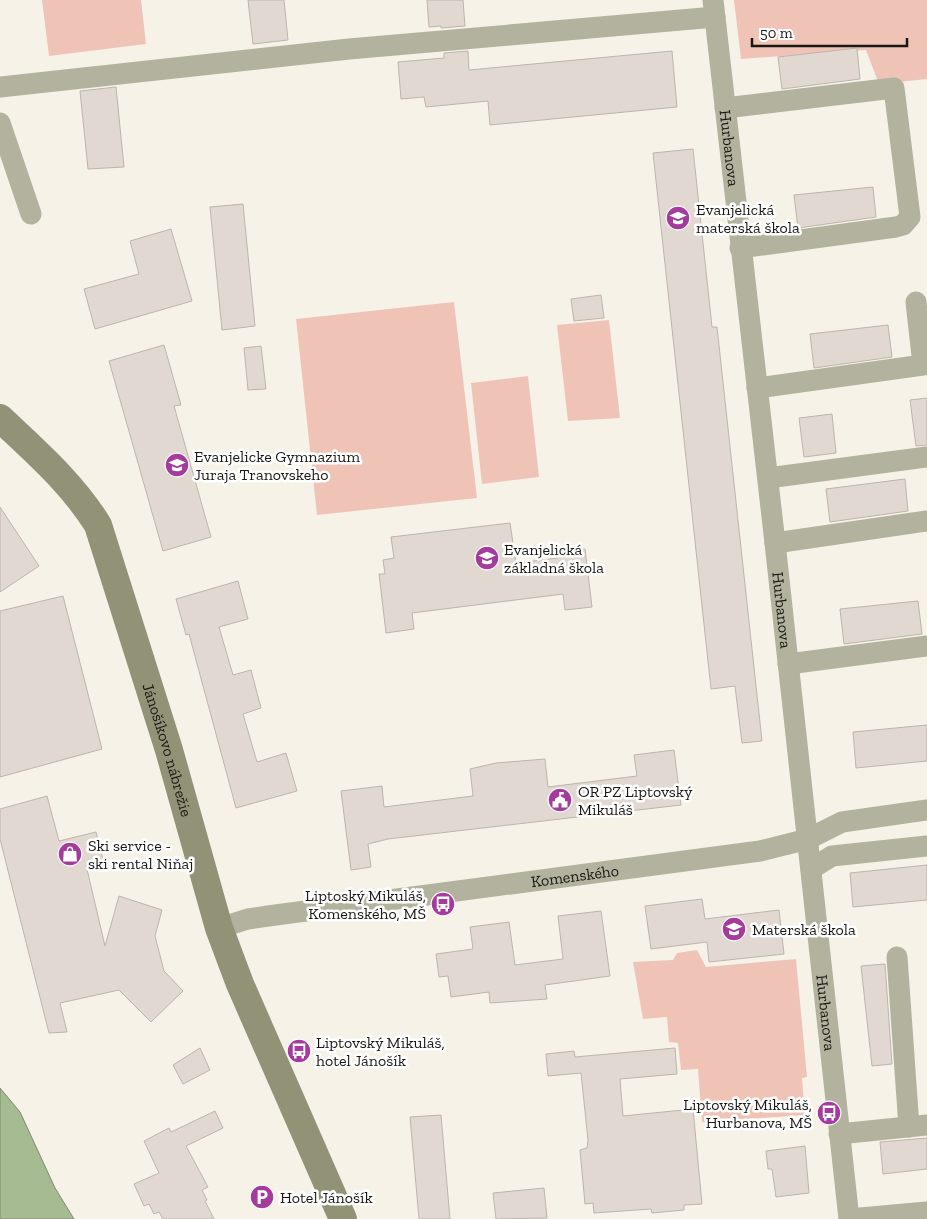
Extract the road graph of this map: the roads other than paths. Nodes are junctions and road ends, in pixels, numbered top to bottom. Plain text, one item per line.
1 (714, 9) edge
2 (0, 87) edge
3 (724, 108) junction
4 (0, 123) edge
5 (31, 214) dead end
6 (740, 248) junction
7 (916, 302) dead end
8 (757, 388) junction
9 (0, 418) edge
10 (927, 457) edge
11 (768, 478) junction
12 (927, 521) edge
13 (775, 543) junction
14 (927, 646) edge
15 (788, 664) junction
16 (927, 810) edge
17 (808, 839) junction
18 (927, 846) edge
19 (811, 869) junction
20 (219, 928) junction
21 (897, 957) dead end
22 (918, 1126) edge
23 (838, 1134) junction
24 (927, 1212) edge
25 (343, 1219) edge
26 (849, 1219) edge

1 - 2 street
1 - 3 street, Hurbanova
3 - 6 street, Hurbanova
3 - 6 street
4 - 5 street
6 - 8 street, Hurbanova
7 - 8 street
8 - 11 street, Hurbanova
9 - 20 main road, Jánošíkovo nábrežie
10 - 11 street
11 - 13 street, Hurbanova
12 - 13 street
13 - 15 street, Hurbanova
14 - 15 street
15 - 17 street, Hurbanova
16 - 17 street, Komenského
17 - 19 street, Hurbanova
17 - 20 street, Komenského
18 - 19 street
19 - 23 street, Hurbanova
20 - 25 main road, Jánošíkovo nábrežie
21 - 22 street
22 - 23 street
23 - 26 street, Hurbanova
24 - 26 street

